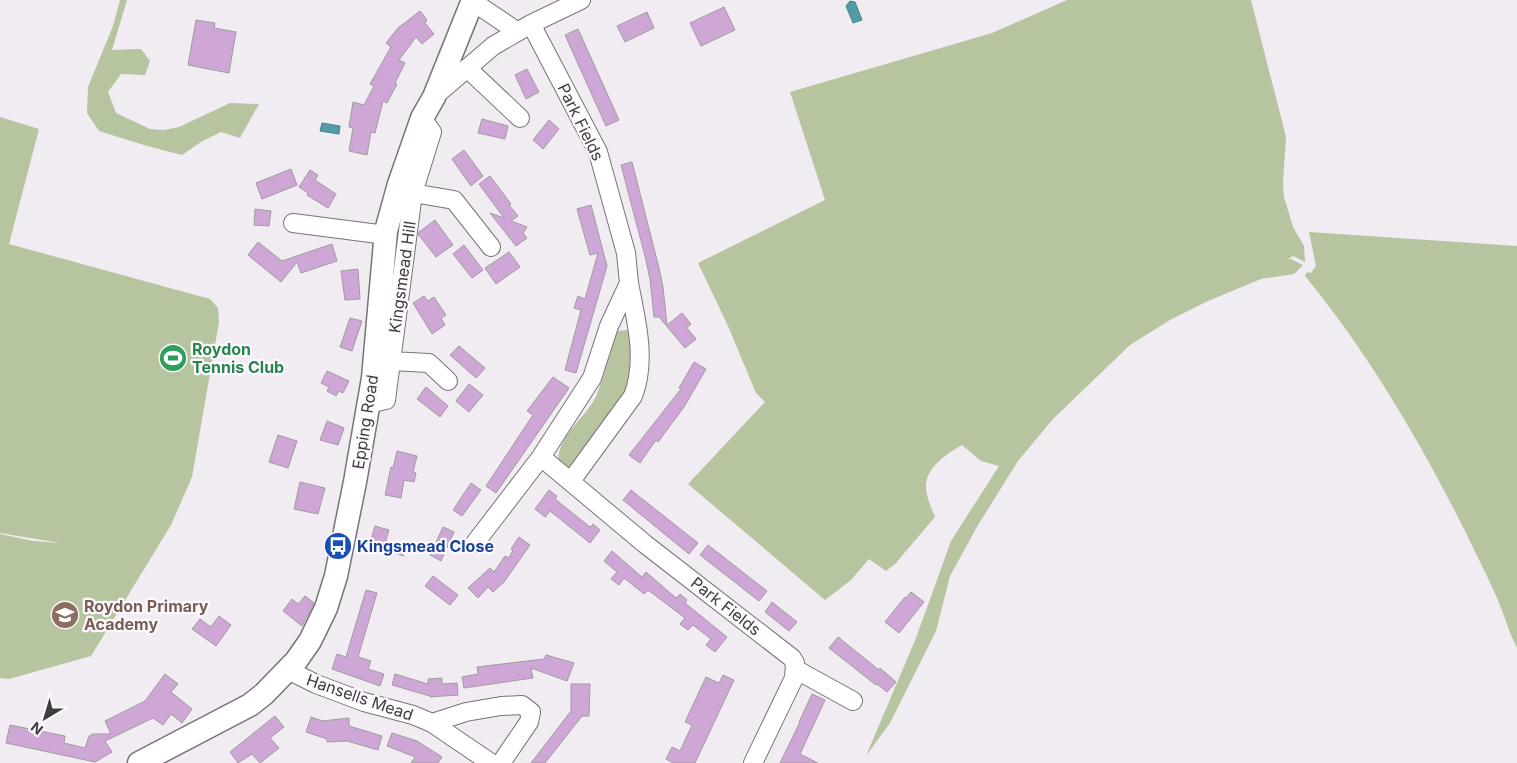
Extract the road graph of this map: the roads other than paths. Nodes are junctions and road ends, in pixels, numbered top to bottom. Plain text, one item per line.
1 (581, 0) edge
2 (472, 1) edge
3 (524, 28) junction
4 (467, 68) junction
5 (434, 97) junction
6 (422, 118) junction
7 (520, 118) dead end
8 (413, 193) junction
9 (293, 223) dead end
10 (386, 235) junction
11 (491, 247) dead end
12 (629, 283) junction
13 (609, 326) junction
14 (637, 328) junction
15 (391, 361) junction
16 (448, 381) dead end
17 (368, 404) junction
18 (541, 457) junction
19 (571, 481) junction
20 (475, 543) dead end
21 (795, 669) junction
22 (288, 670) junction
23 (853, 701) dead end
24 (432, 723) junction
25 (139, 763) edge
26 (491, 763) edge
27 (501, 763) edge
28 (753, 763) edge

1 - 3 street
2 - 3 street
2 - 5 main road, Epping Road
3 - 4 street
3 - 12 street, Park Fields
4 - 5 street
4 - 7 street
5 - 6 main road, Epping Road
6 - 8 street, Kingsmead Hill
6 - 10 main road, Epping Road
8 - 11 street
8 - 15 street, Kingsmead Hill
9 - 10 street
10 - 17 main road, Epping Road
12 - 13 street
12 - 14 street, Park Fields
13 - 14 street
13 - 18 street
14 - 19 street, Park Fields
15 - 16 street
15 - 17 street, Kingsmead Hill
17 - 22 main road, Epping Road
18 - 19 street, Park Fields
18 - 20 street
19 - 21 street, Park Fields
21 - 23 street
21 - 28 street
22 - 24 street, Hansells Mead
22 - 25 main road, Epping Road
24 - 26 street, Hansells Mead
24 - 27 street, Hansells Mead

